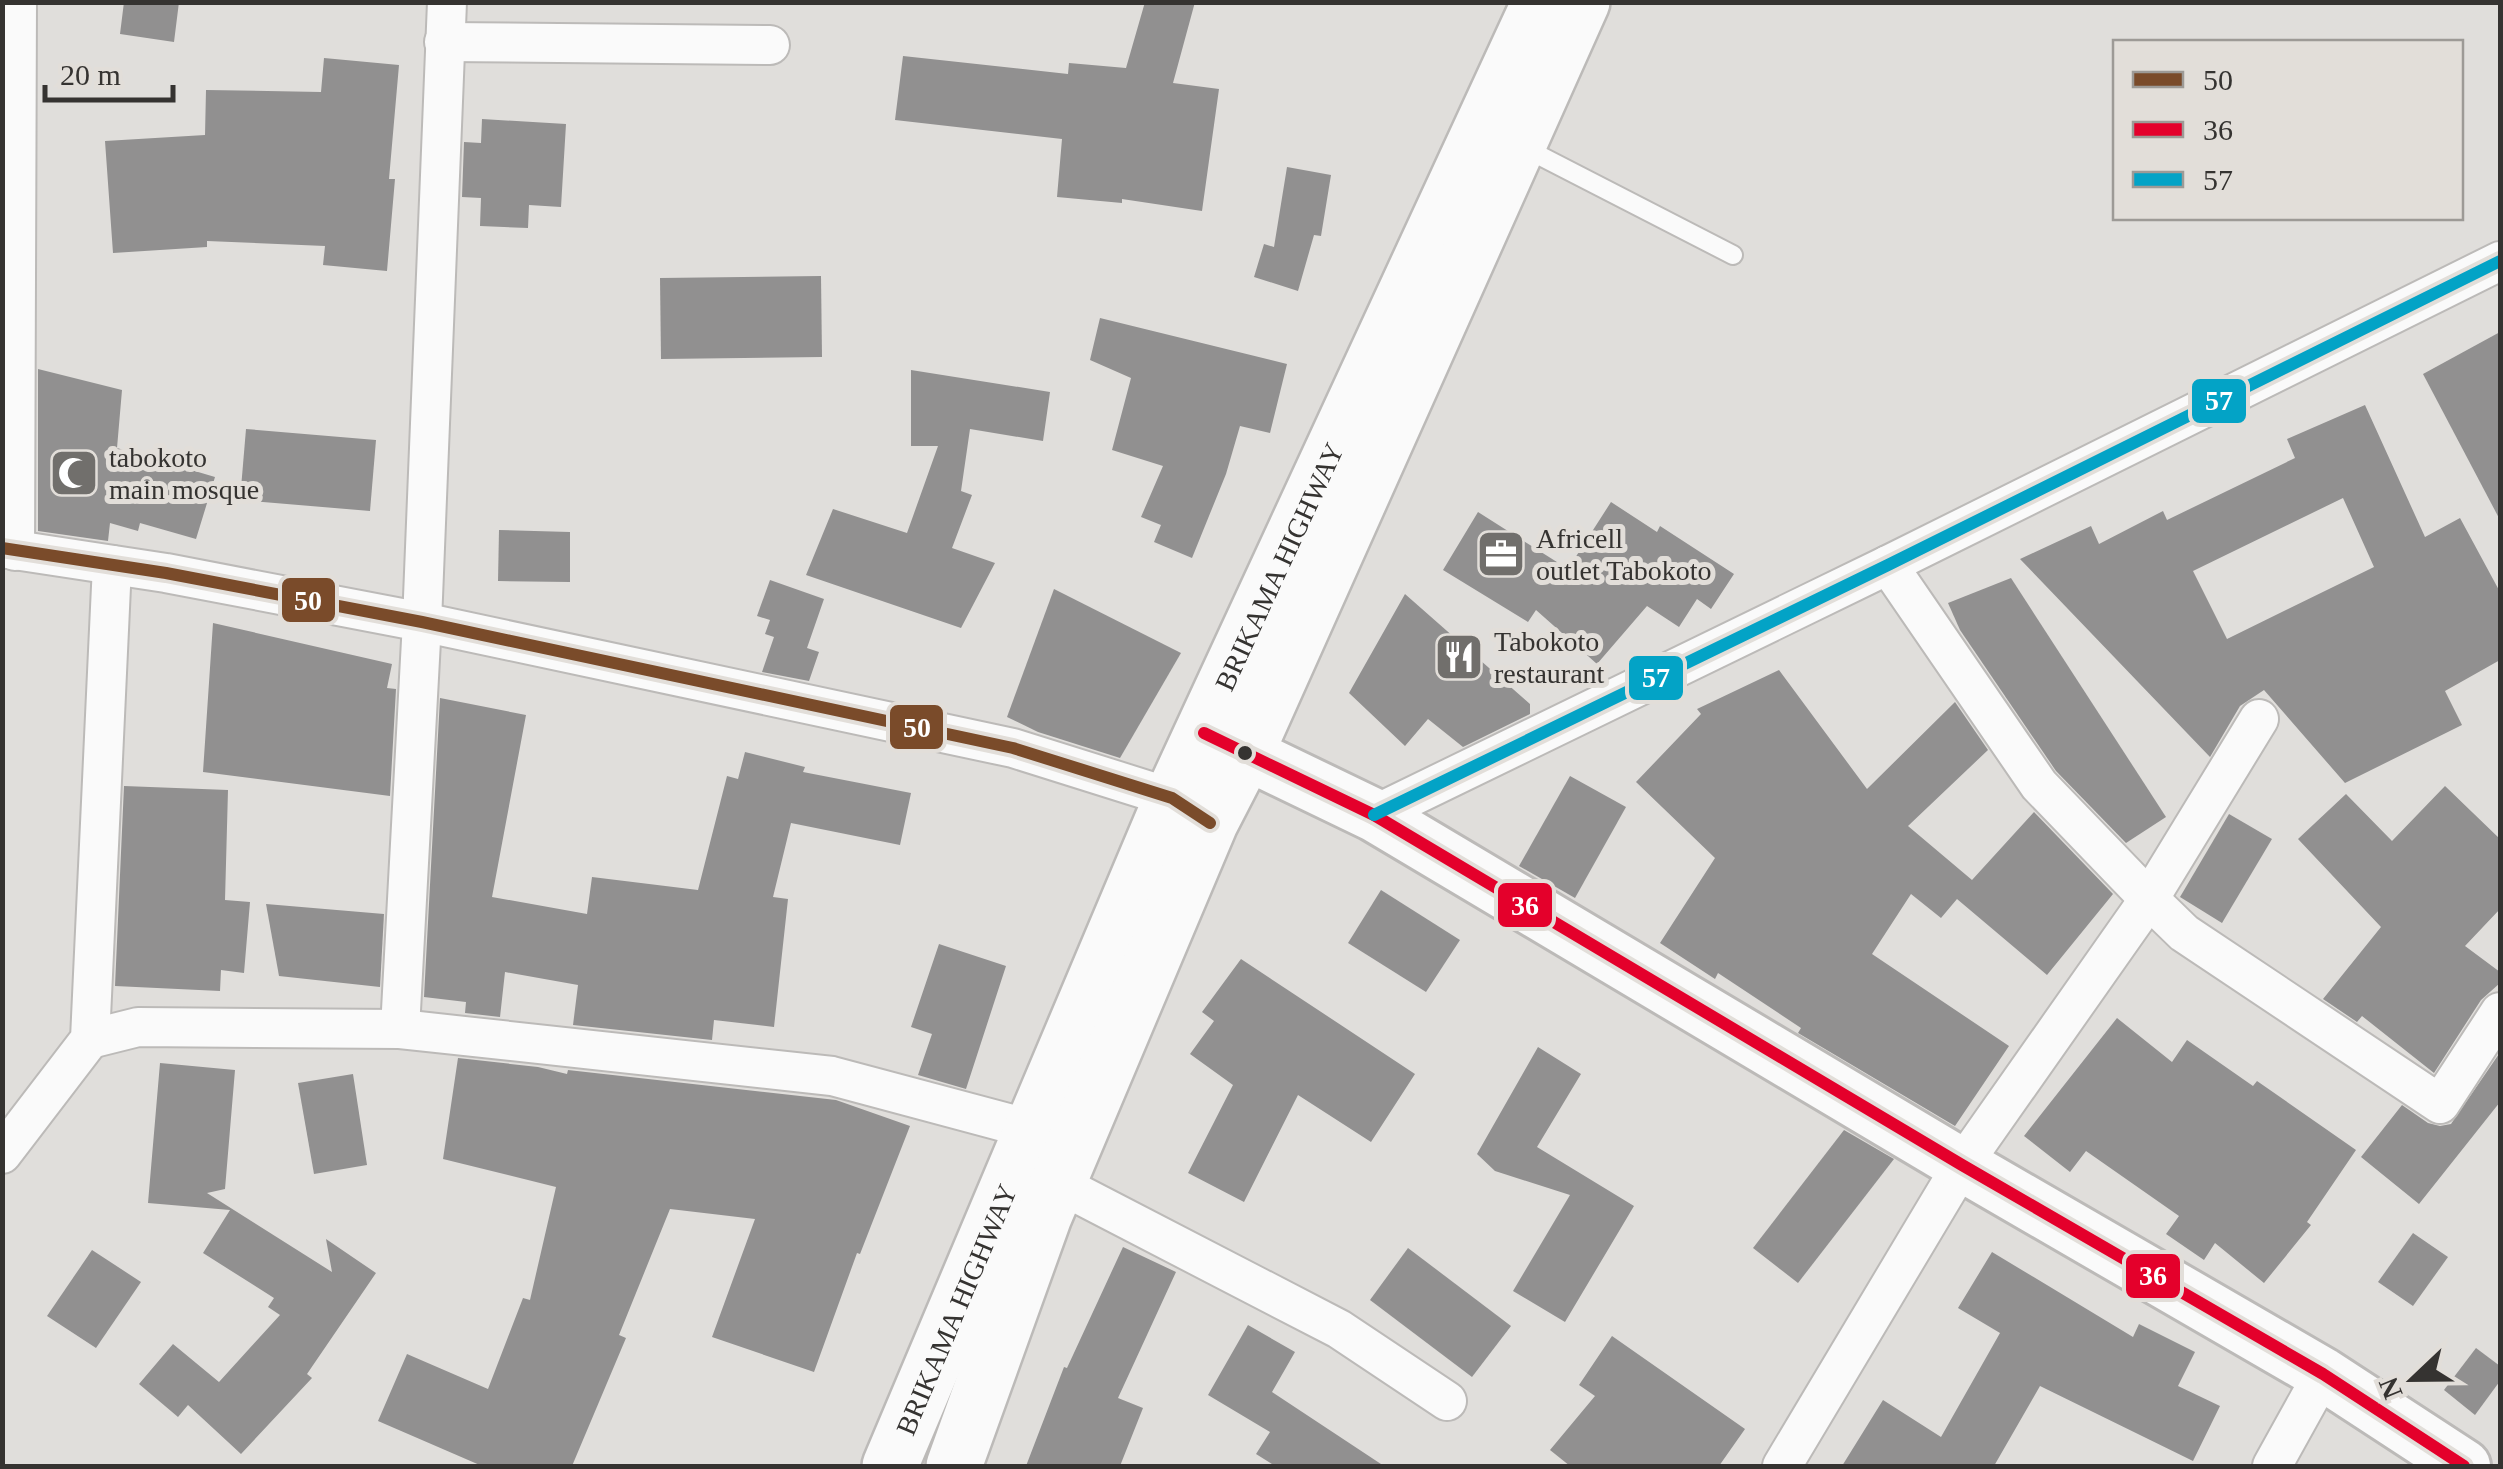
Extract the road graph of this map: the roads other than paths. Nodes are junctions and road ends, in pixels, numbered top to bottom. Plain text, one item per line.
1 (17, 2) edge
2 (447, 2) edge
3 (1540, 2) edge
4 (1582, 2) edge
5 (444, 42) junction
6 (770, 44) dead end
7 (1518, 144) junction
8 (1733, 255) dead end
9 (2500, 261) edge
10 (9, 550) edge
11 (112, 565) junction
12 (1888, 565) junction
13 (422, 622) junction
14 (2260, 719) dead end
15 (1225, 744) junction
16 (1191, 810) junction
17 (1374, 815) junction
18 (2149, 899) junction
19 (2500, 1012) edge
20 (400, 1028) junction
21 (90, 1039) junction
22 (1034, 1130) junction
23 (2, 1154) edge
24 (1962, 1165) junction
25 (1058, 1184) junction
26 (2322, 1374) junction
27 (1447, 1401) dead end
28 (890, 1466) edge
29 (954, 1466) edge
30 (1782, 1466) edge
31 (2272, 1466) edge
32 (2464, 1466) edge

1 - 10 street
2 - 5 street
3 - 15 highway, BRIKAMA HIGHWAY
4 - 7 highway, BRIKAMA HIGHWAY
5 - 6 street
5 - 13 street
7 - 8 lane
7 - 15 highway, BRIKAMA HIGHWAY
9 - 12 street
10 - 11 street
11 - 13 street
11 - 21 street
12 - 17 street
12 - 18 street
13 - 16 street
13 - 20 street
14 - 18 street
15 - 16 highway, BRIKAMA HIGHWAY
15 - 17 street
16 - 22 highway, BRIKAMA HIGHWAY
16 - 25 highway, BRIKAMA HIGHWAY
17 - 24 street
18 - 19 street
18 - 24 street
20 - 21 street
20 - 22 street
21 - 23 street
22 - 28 highway, BRIKAMA HIGHWAY
24 - 26 street
24 - 30 street
25 - 27 street
25 - 29 highway, BRIKAMA HIGHWAY
26 - 31 street
26 - 32 street

